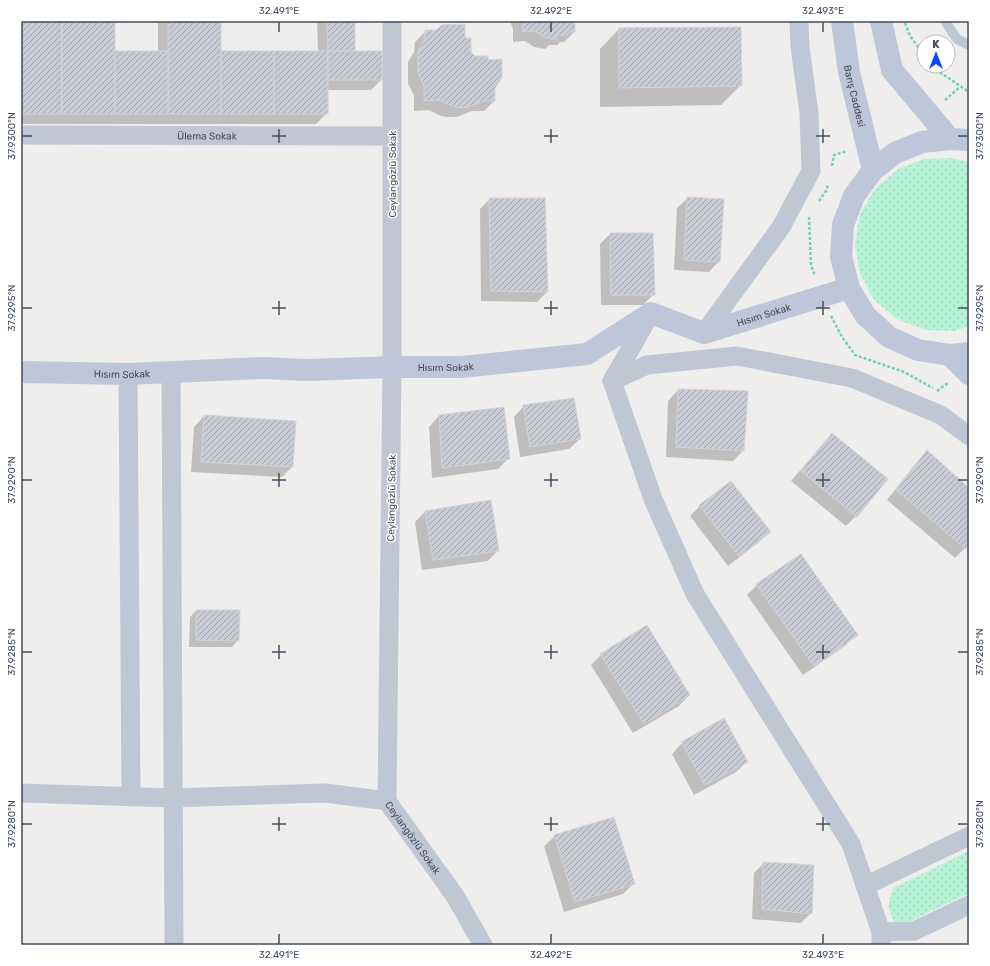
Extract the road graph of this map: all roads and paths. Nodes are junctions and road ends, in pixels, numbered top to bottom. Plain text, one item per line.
1 (392, 21) edge
2 (799, 21) edge
3 (842, 21) edge
4 (881, 21) edge
5 (904, 21) edge
6 (945, 21) edge
7 (916, 44) edge
8 (969, 45) edge
9 (941, 74) edge
10 (960, 87) junction
11 (969, 92) edge
12 (930, 115) junction
13 (21, 135) edge
14 (392, 136) junction
15 (959, 139) edge
16 (867, 145) junction
17 (831, 170) dead end
18 (873, 170) junction
19 (828, 184) dead end
20 (818, 204) dead end
21 (809, 216) dead end
22 (849, 288) junction
23 (822, 296) junction
24 (651, 313) junction
25 (704, 333) junction
26 (959, 354) edge
27 (392, 367) junction
28 (21, 372) edge
29 (170, 372) junction
30 (128, 374) junction
31 (969, 374) edge
32 (612, 381) junction
33 (943, 394) dead end
34 (969, 436) edge
35 (21, 793) edge
36 (131, 797) junction
37 (172, 798) junction
38 (387, 801) junction
39 (969, 836) edge
40 (866, 886) junction
41 (969, 905) edge
42 (881, 938) edge
43 (174, 945) edge
44 (483, 945) edge

1 - 14 street, Ceylangözlü Sokak
2 - 25 street
3 - 16 street, Barış Caddesi
4 - 12 street
5 - 7 path
6 - 8 lane
9 - 10 path
10 - 11 path
10 - 12 path
12 - 15 street
13 - 14 street, Ülema Sokak
14 - 27 street, Ceylangözlü Sokak
15 - 18 street
16 - 17 path
16 - 18 street, Barış Caddesi
18 - 22 street
19 - 20 path
21 - 23 path
22 - 23 street, Hısım Sokak
22 - 26 street
23 - 25 street, Hısım Sokak
23 - 33 path
24 - 25 street
24 - 27 street, Hısım Sokak
24 - 32 street
26 - 31 street
27 - 29 street, Hısım Sokak
27 - 38 street, Ceylangözlü Sokak
28 - 30 street, Hısım Sokak
29 - 30 street, Hısım Sokak
29 - 37 street
30 - 36 street
32 - 34 street
32 - 40 street
35 - 36 street
36 - 37 street
37 - 38 street
37 - 43 street
38 - 44 street, Ceylangözlü Sokak
39 - 40 street
40 - 42 street
41 - 42 street

